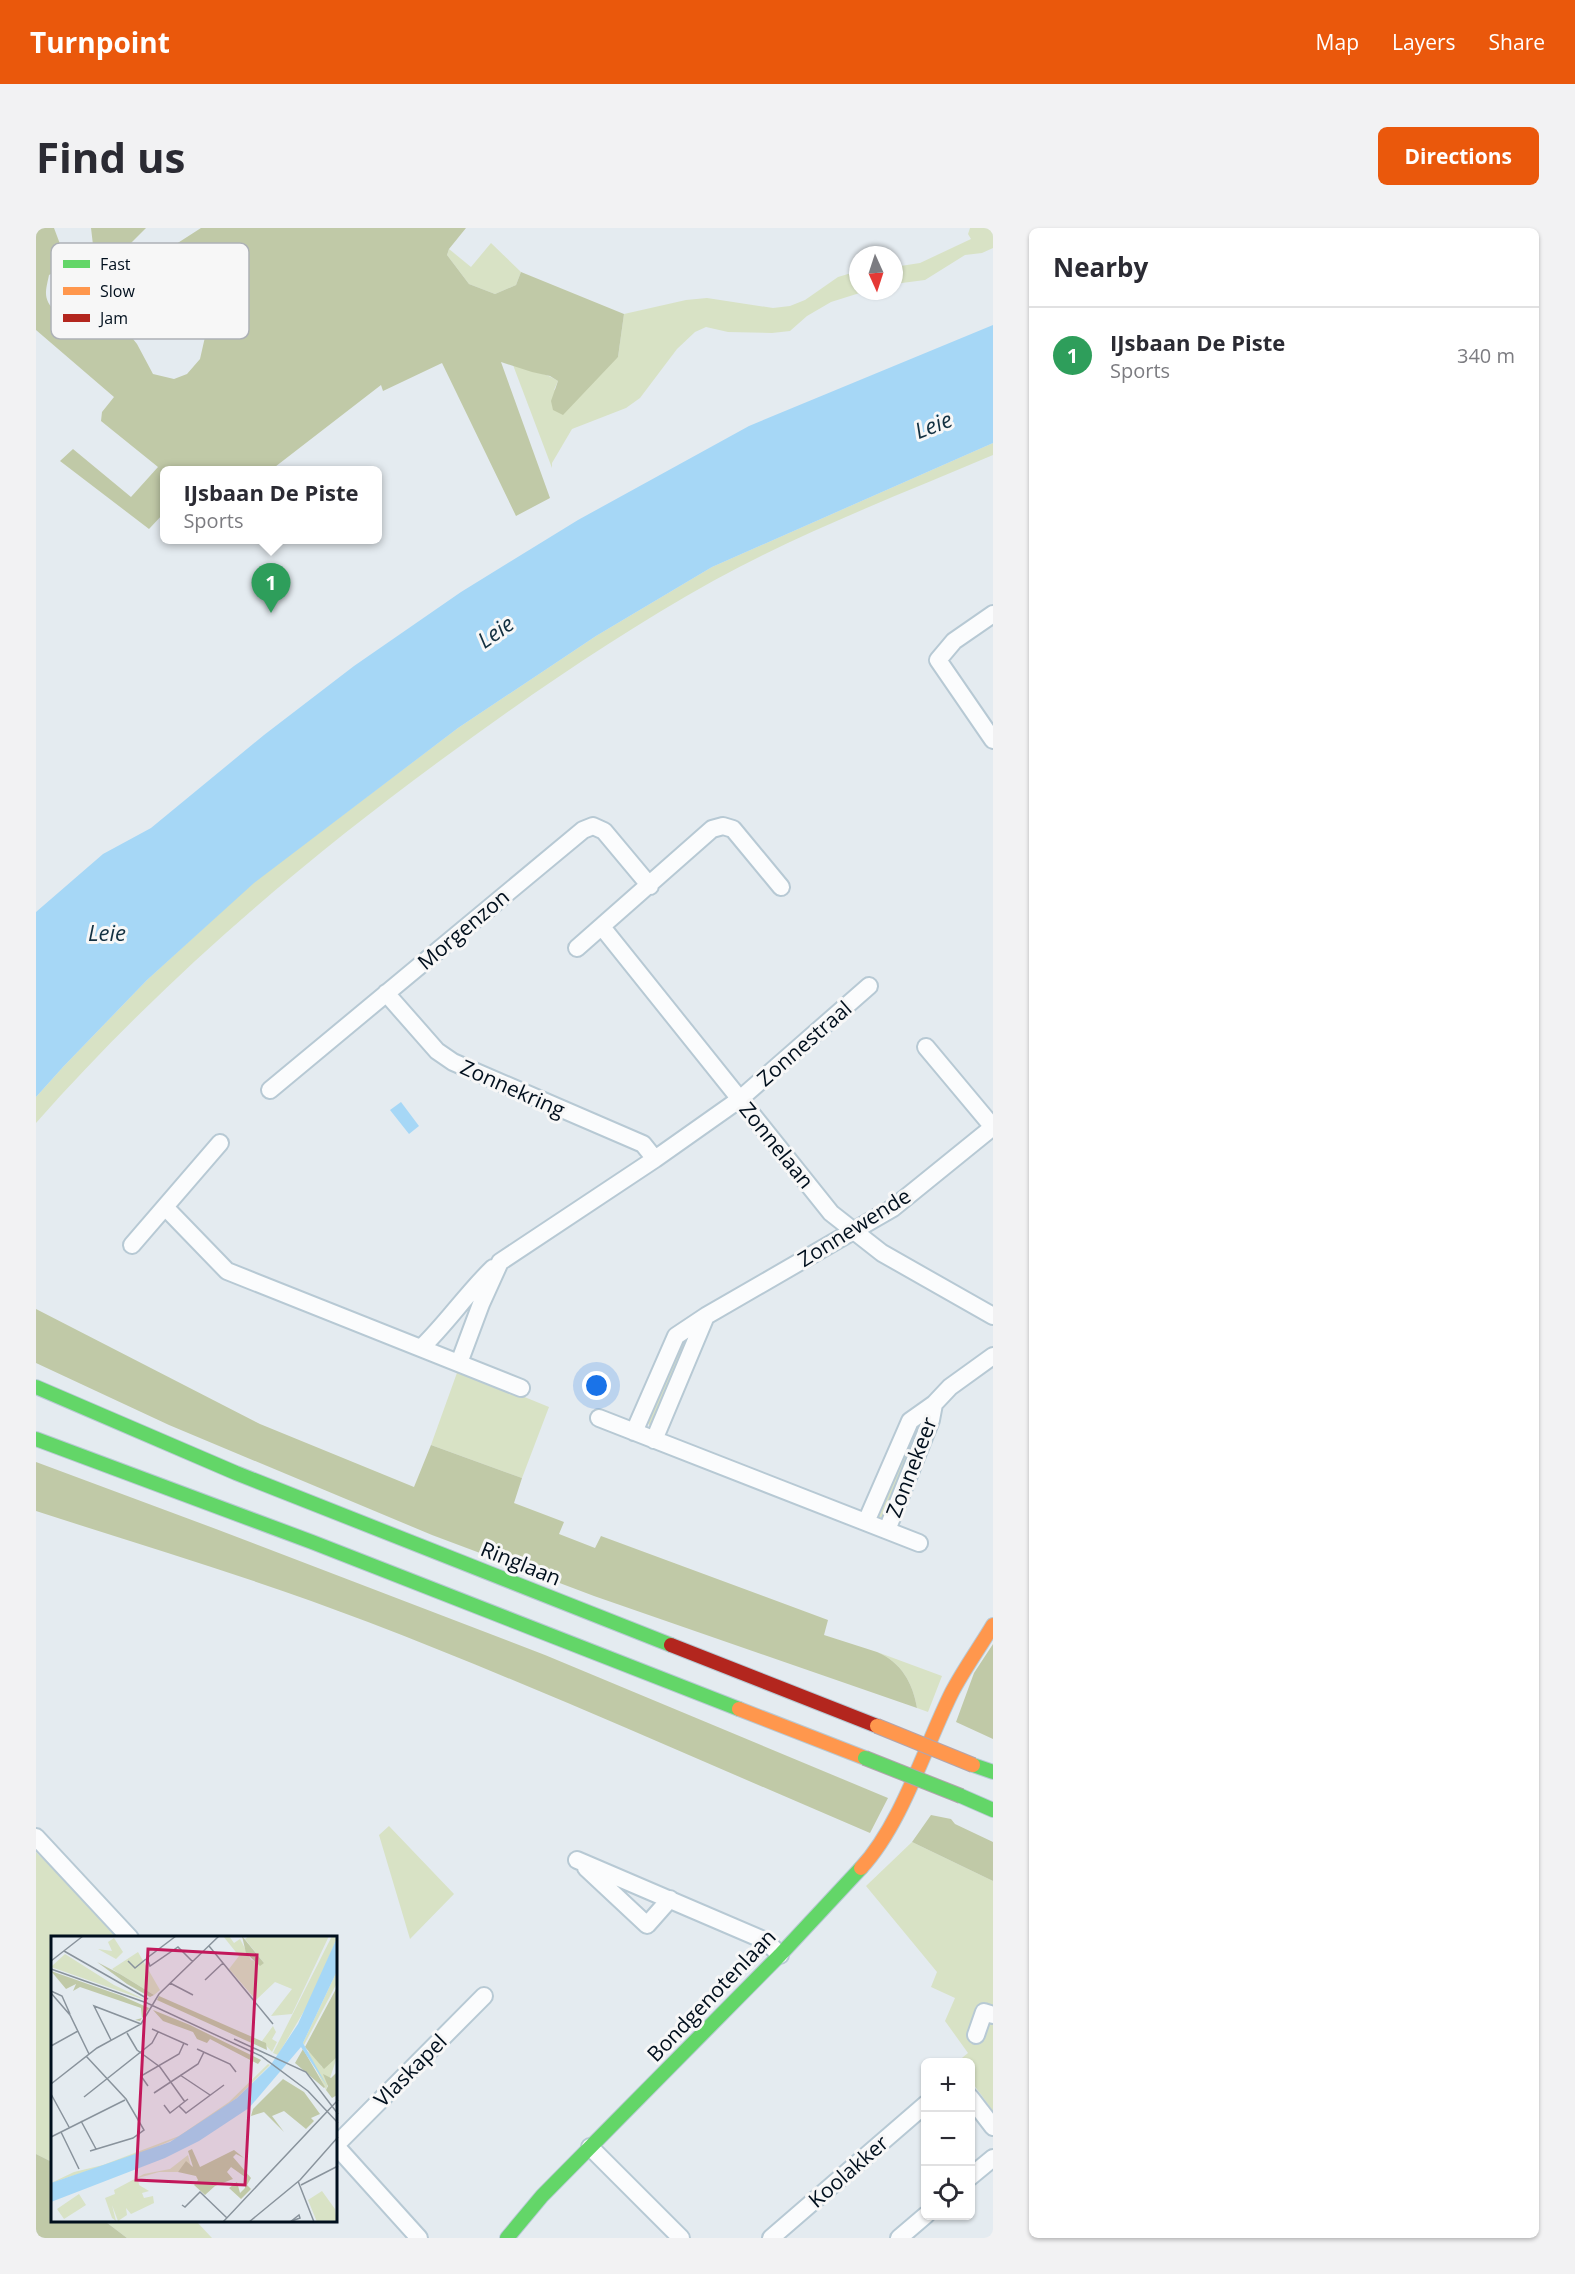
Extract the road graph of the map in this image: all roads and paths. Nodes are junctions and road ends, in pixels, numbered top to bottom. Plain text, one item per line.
1 (993, 615) edge
2 (993, 740) edge
3 (650, 886) junction
4 (782, 887) dead end
5 (602, 927) junction
6 (577, 948) dead end
7 (869, 986) dead end
8 (386, 993) junction
9 (926, 1047) dead end
10 (270, 1090) dead end
11 (740, 1099) junction
12 (993, 1127) edge
13 (220, 1143) dead end
14 (655, 1159) junction
15 (165, 1207) junction
16 (854, 1229) junction
17 (132, 1245) dead end
18 (500, 1262) junction
19 (706, 1316) junction
20 (993, 1316) edge
21 (421, 1348) junction
22 (993, 1356) edge
23 (459, 1363) junction
24 (36, 1387) edge
25 (521, 1388) dead end
26 (934, 1404) junction
27 (599, 1419) dead end
28 (634, 1432) junction
29 (36, 1439) edge
30 (656, 1441) junction
31 (866, 1522) junction
32 (887, 1530) junction
33 (919, 1543) dead end
34 (993, 1625) edge
35 (993, 1772) edge
36 (993, 1810) edge
37 (36, 1837) edge
38 (670, 1899) junction
39 (128, 1936) edge
40 (780, 1955) junction
41 (484, 1996) dead end
42 (993, 2015) edge
43 (976, 2035) dead end
44 (975, 2104) edge
45 (921, 2108) edge
46 (993, 2127) edge
47 (338, 2144) edge
48 (590, 2147) junction
49 (338, 2148) edge
50 (993, 2157) edge
51 (975, 2173) edge
52 (921, 2219) edge
53 (419, 2238) edge
54 (507, 2238) edge
55 (681, 2238) edge
56 (771, 2238) edge
57 (899, 2238) edge

1 - 2 street
3 - 4 street
3 - 5 street
3 - 8 street, Morgenzon
5 - 6 street
5 - 11 street, Zonnelaan
7 - 11 street, Zonnestraal
8 - 10 street, Morgenzon
8 - 14 street, Zonnekring
9 - 12 street, Zonnewende
11 - 14 street
11 - 16 street, Zonnelaan
12 - 16 street, Zonnewende
13 - 15 street
14 - 18 street
15 - 17 street
15 - 21 street
16 - 19 street, Zonnewende
16 - 20 street, Zonnelaan
18 - 21 street
18 - 23 street
19 - 28 street, Zonnewende
19 - 30 street
21 - 23 street
22 - 26 street, Zonnekeer
23 - 25 street
24 - 35 main road, Ringlaan, bridge
26 - 31 street, Zonnekeer
26 - 32 street, Zonnekeer
27 - 28 street
28 - 30 street
29 - 36 main road, bridge
30 - 31 street, Zonnekeer
31 - 32 street, Zonnekeer
32 - 33 street, Zonnekeer
34 - 40 main road, Bondgenotenlaan
37 - 39 street
38 - 38 street
38 - 40 street
40 - 48 main road, Bondgenotenlaan
41 - 47 street, Vlaskapel
42 - 43 street
44 - 46 street
45 - 56 street, Koolakker
48 - 54 main road, Bondgenotenlaan
48 - 55 street
49 - 53 street
50 - 51 street
52 - 57 street

